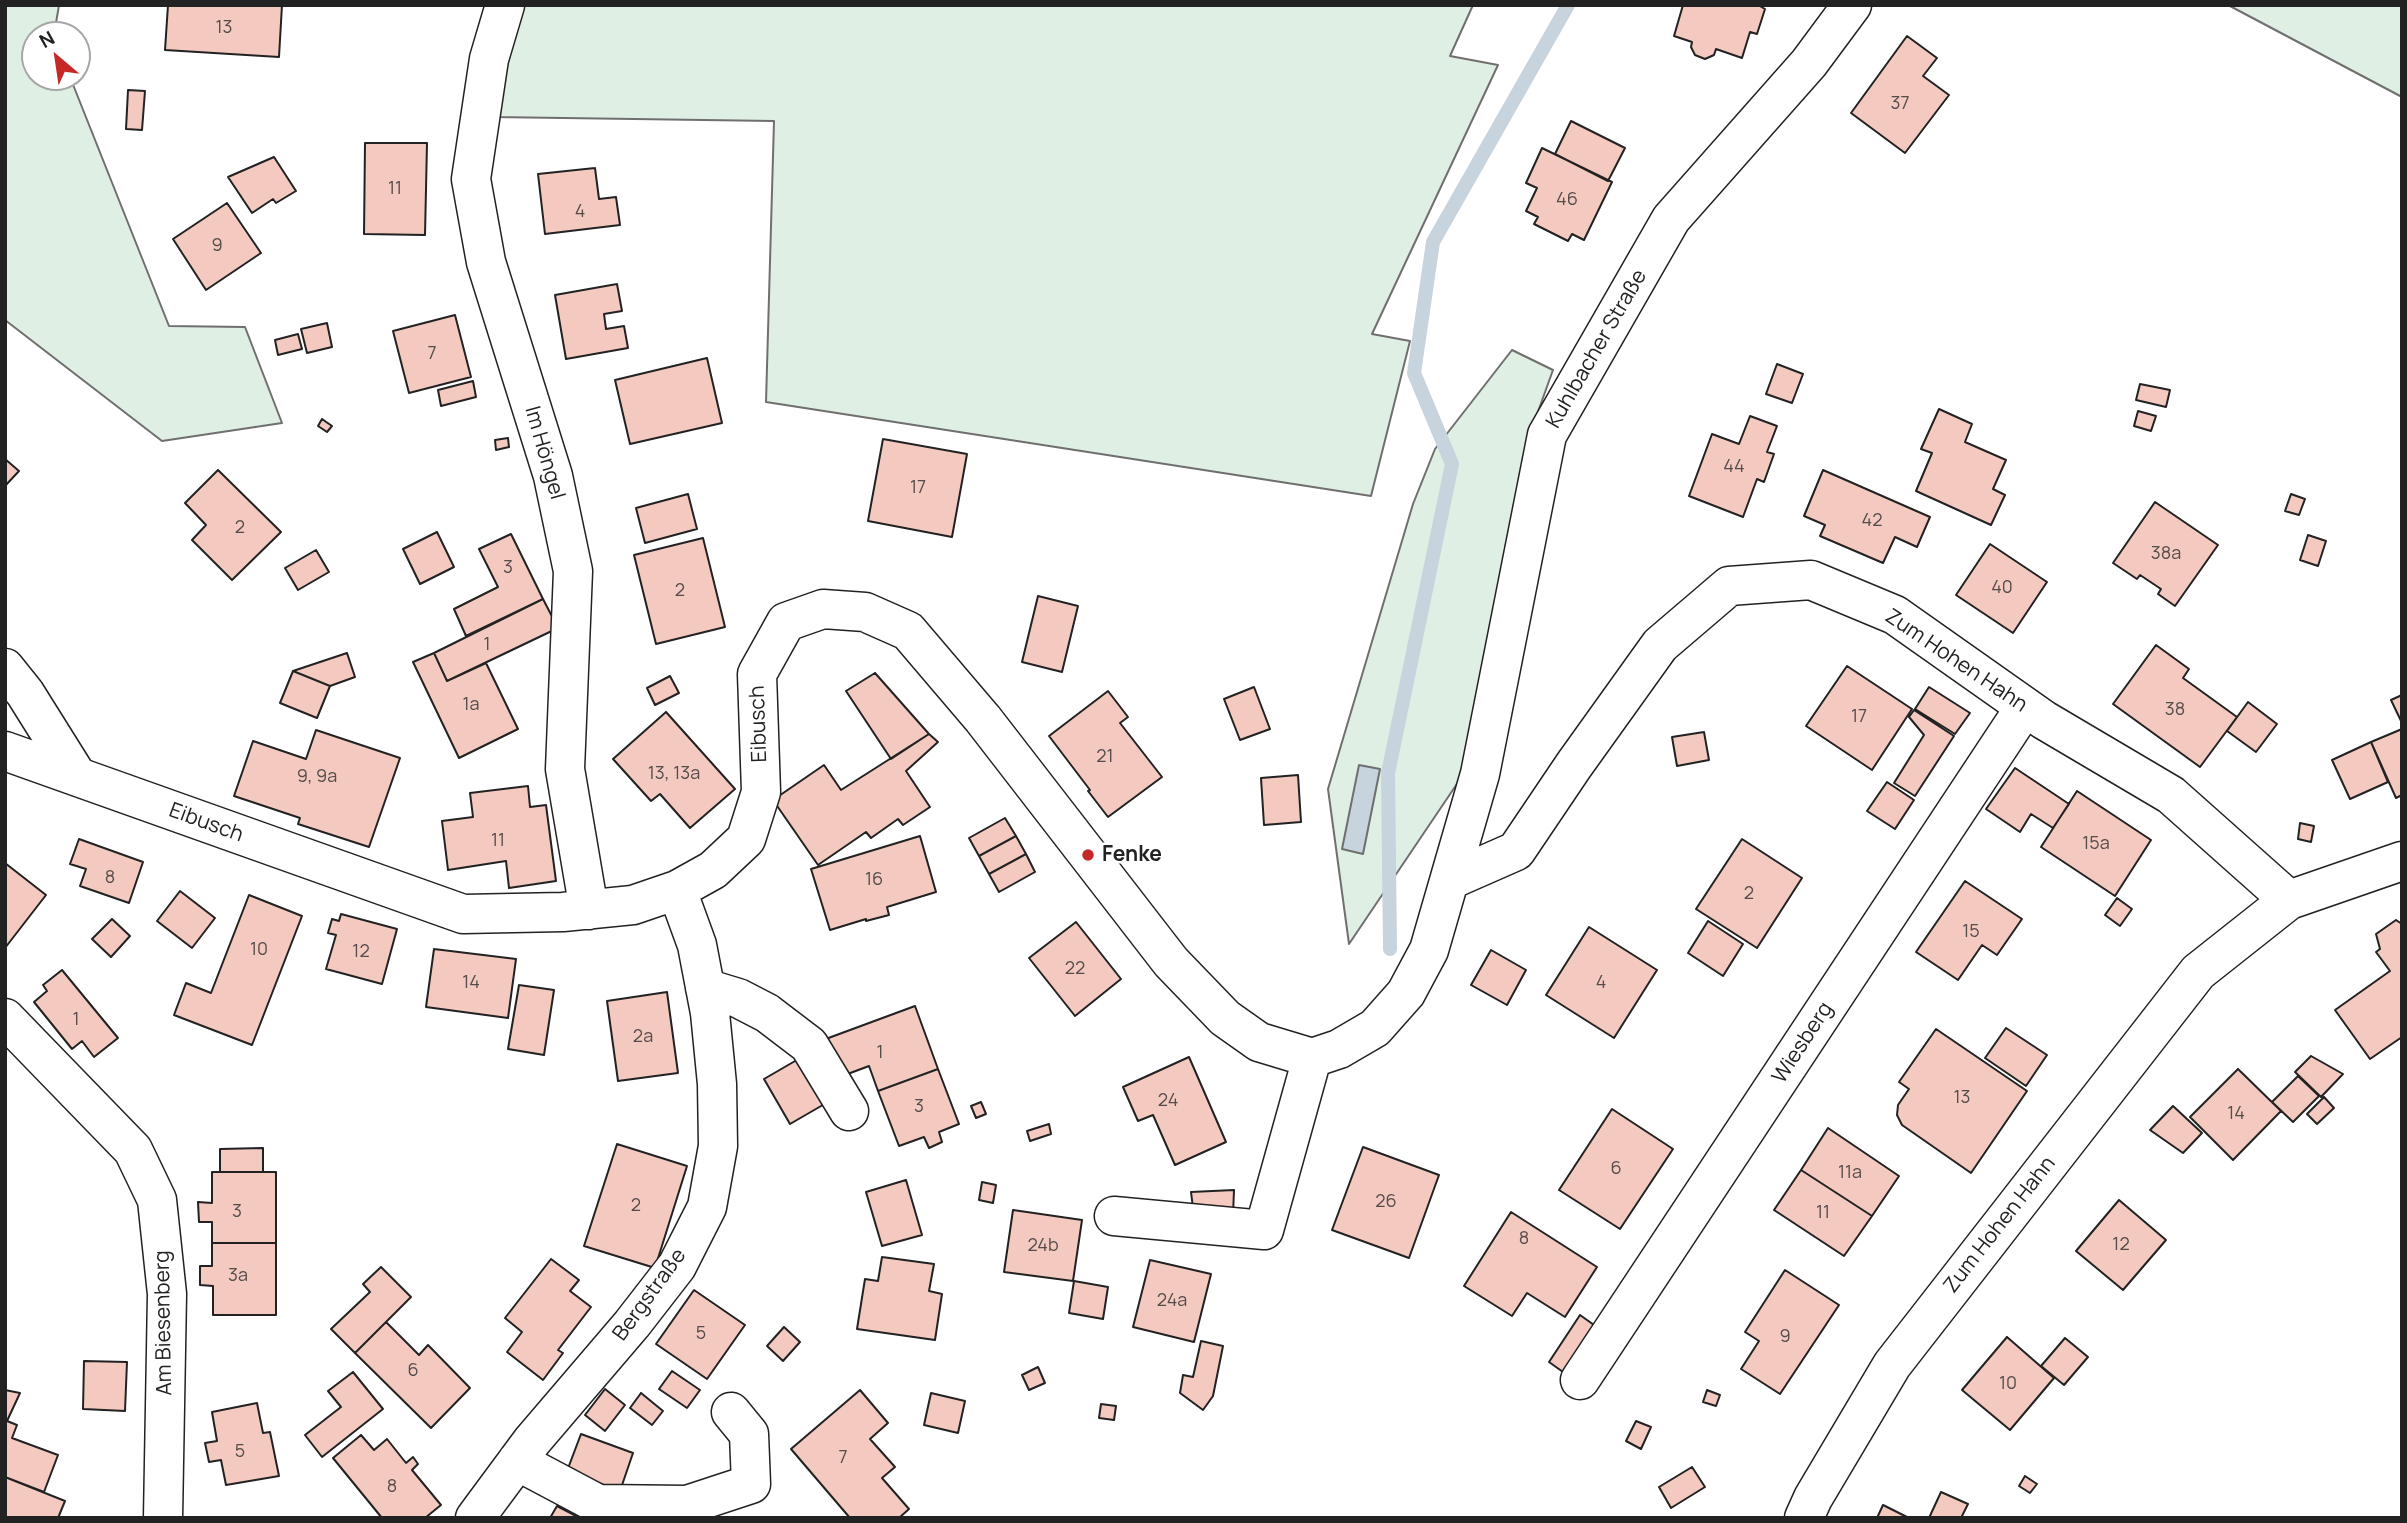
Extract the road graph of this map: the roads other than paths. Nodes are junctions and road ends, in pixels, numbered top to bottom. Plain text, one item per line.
1 (505, 5) edge
2 (1852, 5) edge
3 (5, 668) edge
4 (2025, 706) junction
5 (5, 751) edge
6 (77, 776) junction
7 (2402, 861) edge
8 (1450, 880) junction
9 (677, 890) junction
10 (2289, 900) junction
11 (589, 910) junction
12 (705, 988) junction
13 (5, 1018) edge
14 (1312, 1058) junction
15 (849, 1111) dead end
16 (1114, 1216) dead end
17 (1580, 1380) dead end
18 (731, 1412) dead end
19 (517, 1461) junction
20 (163, 1518) edge
21 (475, 1518) edge
22 (1804, 1518) edge

1 - 11 street, Im Höngel
2 - 8 street, Kuhlbacher Straße
3 - 6 street
4 - 8 street, Zum Hohen Hahn
4 - 10 street, Zum Hohen Hahn
4 - 17 street, Wiesberg
5 - 6 street, Eibusch
6 - 11 street, Eibusch
7 - 10 street, Zum Hohen Hahn
8 - 14 street
9 - 11 street, Eibusch
9 - 12 street, Bergstraße
9 - 14 street, Eibusch
10 - 22 street, Zum Hohen Hahn
12 - 15 street
12 - 19 street, Bergstraße
13 - 20 street, Am Biesenberg
14 - 16 street
18 - 19 street
19 - 21 street, Bergstraße

